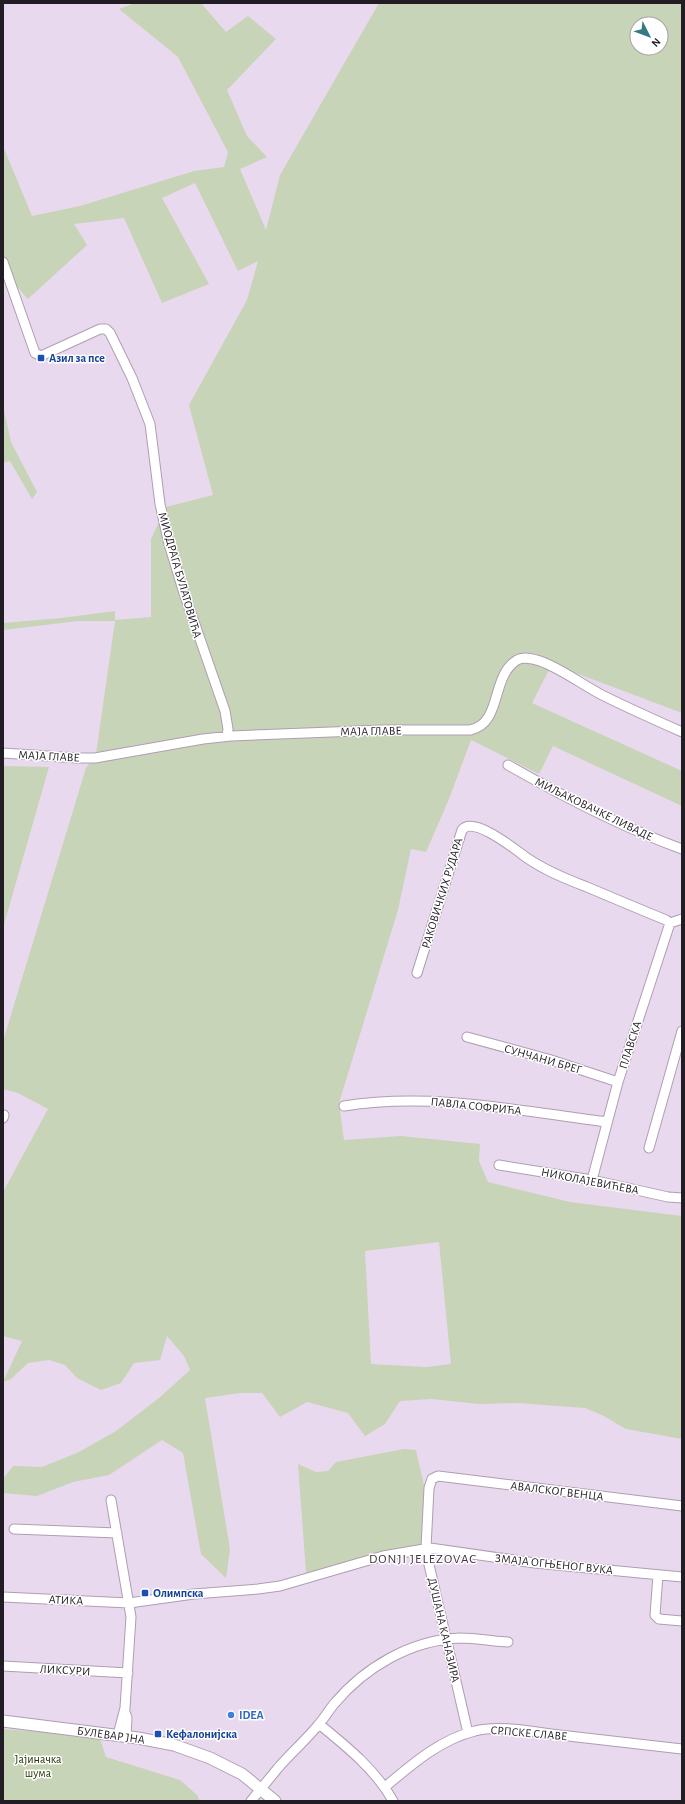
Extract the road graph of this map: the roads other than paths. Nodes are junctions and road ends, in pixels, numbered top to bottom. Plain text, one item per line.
1 (3, 262) edge
2 (682, 732) edge
3 (227, 736) junction
4 (3, 753) edge
5 (508, 765) dead end
6 (682, 849) edge
7 (682, 919) edge
8 (670, 924) junction
9 (417, 973) dead end
10 (682, 1031) edge
11 (467, 1037) dead end
12 (618, 1082) junction
13 (344, 1106) dead end
14 (607, 1122) junction
15 (649, 1148) dead end
16 (499, 1165) dead end
17 (592, 1180) junction
18 (682, 1198) edge
19 (432, 1479) joint
20 (111, 1500) dead end
21 (682, 1506) edge
22 (14, 1529) dead end
23 (117, 1533) junction
24 (426, 1548) junction
25 (658, 1575) junction
26 (682, 1577) edge
27 (3, 1597) edge
28 (129, 1603) junction
29 (682, 1621) edge
30 (446, 1640) junction
31 (508, 1642) dead end
32 (3, 1666) edge
33 (128, 1673) junction
34 (3, 1721) edge
35 (319, 1724) junction
36 (468, 1733) junction
37 (122, 1735) junction
38 (682, 1748) edge
39 (385, 1786) junction
40 (261, 1788) junction
41 (251, 1801) edge
42 (275, 1801) edge
43 (394, 1801) edge

1 - 3 street, МИОДРАГА БУЛАТОВИЋА
2 - 3 street, МАЈА ГЛАВЕ
3 - 4 street, МАЈА ГЛАВЕ
5 - 6 street, МИЉАКОВАЧКЕ ЛИВАДЕ
7 - 8 street
8 - 9 street, РАКОВИЧКИХ РУДАРА
8 - 12 street, ПЛАВСКА
10 - 15 street
11 - 12 street, СУНЧАНИ БРЕГ
12 - 14 street, ПЛАВСКА
13 - 14 street, ПАВЛА СОФРИЋА
14 - 17 street, ПЛАВСКА
16 - 17 street, НИКОЛАЈЕВИЋЕВА
17 - 18 street, НИКОЛАЈЕВИЋЕВА
19 - 21 street, АВАЛСКОГ ВЕНЦА
19 - 24 street, ДУШАНА КАНАЗИРА
20 - 23 street
22 - 23 street
23 - 28 street
24 - 25 street, ЗМАЈА ОГЊЕНОГ ВУКА
24 - 28 street
24 - 30 street, ДУШАНА КАНАЗИРА
25 - 26 street, ЗМАЈА ОГЊЕНОГ ВУКА
25 - 29 street
27 - 28 street, АТИКА
28 - 33 street
30 - 31 street
30 - 35 street
30 - 36 street, ДУШАНА КАНАЗИРА
32 - 33 street, ЛИКСУРИ
33 - 37 street
34 - 37 main road, БУЛЕВАР ЈНА
35 - 39 street
35 - 40 street
36 - 38 street, СРПСКЕ СЛАВЕ
36 - 39 street, СРПСКЕ СЛАВЕ
37 - 40 main road, БУЛЕВАР ЈНА
39 - 43 street
40 - 41 street
40 - 42 main road, БУЛЕВАР ЈНА

